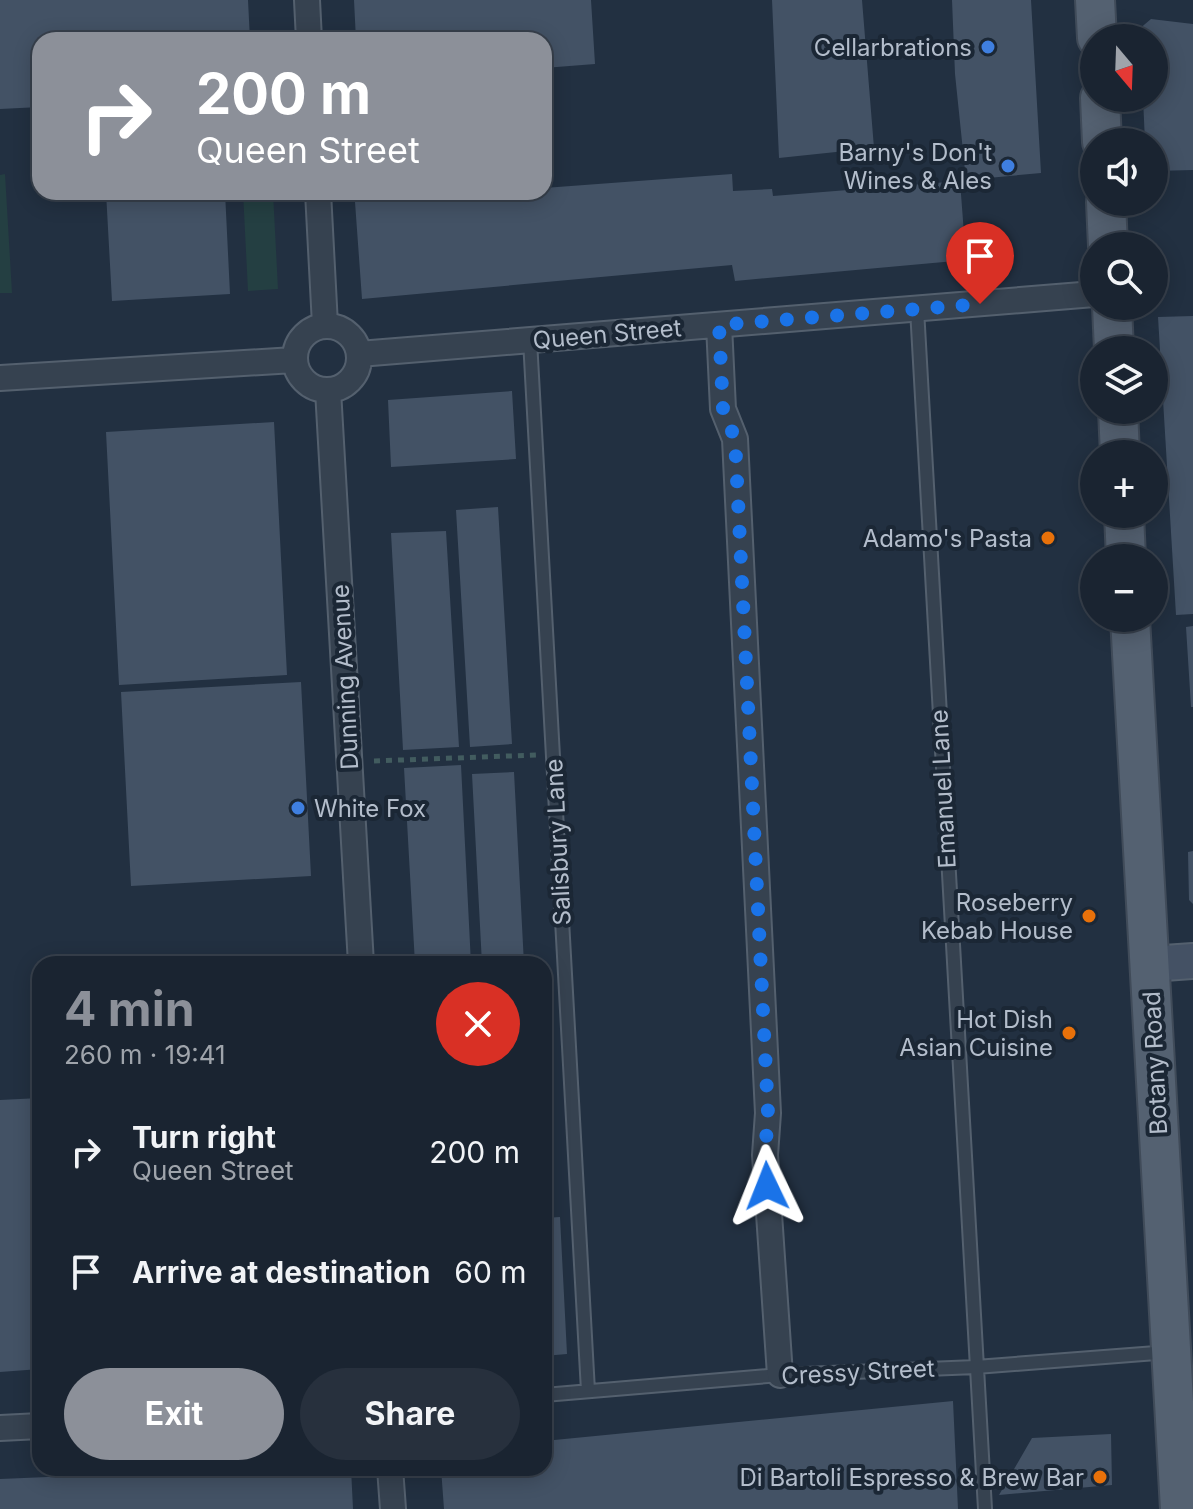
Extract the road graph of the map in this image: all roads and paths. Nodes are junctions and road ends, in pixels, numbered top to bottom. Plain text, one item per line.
1 (307, 0) edge
2 (1095, 0) edge
3 (1096, 24) edge
4 (309, 32) edge
5 (318, 200) edge
6 (1080, 295) edge
7 (917, 309) junction
8 (325, 325) junction
9 (719, 325) junction
10 (530, 340) junction
11 (359, 354) junction
12 (294, 360) junction
13 (0, 378) edge
14 (328, 390) junction
15 (1131, 632) edge
16 (553, 754) junction
17 (350, 762) junction
18 (361, 956) edge
19 (1193, 961) edge
20 (1150, 964) junction
21 (1172, 1351) junction
22 (976, 1367) junction
23 (780, 1375) junction
24 (588, 1391) junction
25 (552, 1394) edge
26 (32, 1426) edge
27 (0, 1428) edge
28 (391, 1476) edge
29 (393, 1509) edge
30 (985, 1509) edge
31 (1180, 1509) edge

1 - 4 street
2 - 3 main road
5 - 8 street
6 - 7 street, Queen Street
7 - 9 street, Queen Street
7 - 22 lane, Emanuel Lane
8 - 11 street
8 - 12 street
9 - 10 street, Queen Street
9 - 23 street
10 - 11 street, Queen Street
10 - 16 lane, Salisbury Lane
11 - 14 street
12 - 13 street
12 - 14 street
14 - 17 street, Dunning Avenue
15 - 20 main road, Botany Road
16 - 17 path
16 - 24 lane, Salisbury Lane
17 - 18 street, Dunning Avenue
19 - 20 street
20 - 21 main road, Botany Road
21 - 22 lane, Cressy Street
21 - 31 main road, Botany Road
22 - 23 lane, Cressy Street
22 - 30 lane, Emanuel Lane
23 - 24 lane, Cressy Street
24 - 25 lane, Cressy Street
26 - 27 street
28 - 29 street

